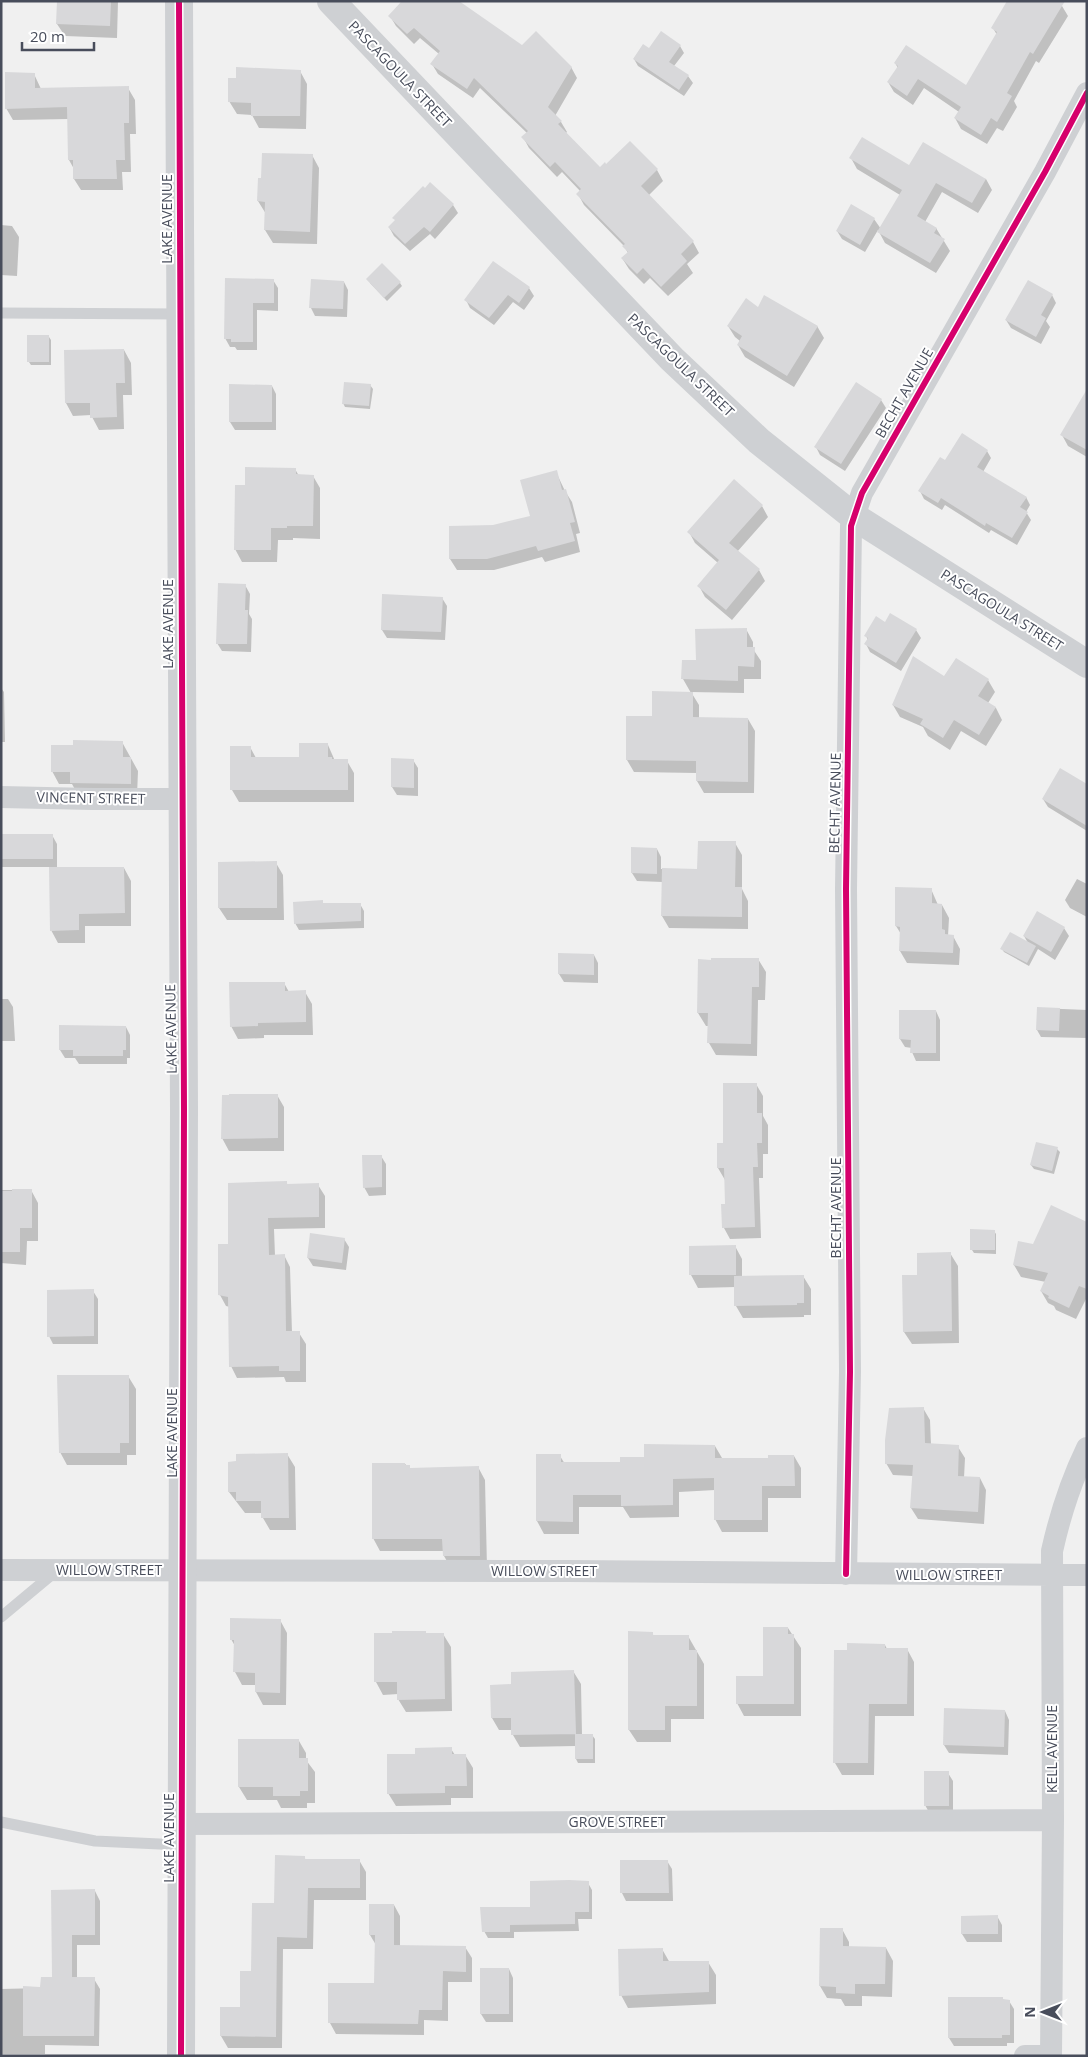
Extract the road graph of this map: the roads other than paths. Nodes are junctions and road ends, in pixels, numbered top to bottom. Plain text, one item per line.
1 (179, 1) edge
2 (331, 1) edge
3 (1087, 93) edge
4 (1, 313) edge
5 (180, 314) junction
6 (853, 516) junction
7 (1087, 664) edge
8 (1, 797) edge
9 (182, 798) junction
10 (1087, 1448) edge
11 (1, 1570) edge
12 (57, 1570) junction
13 (182, 1570) junction
14 (846, 1574) junction
15 (1053, 1575) junction
16 (1087, 1576) edge
17 (1, 1618) edge
18 (1053, 1820) junction
19 (1, 1822) edge
20 (181, 1835) junction
21 (181, 2056) edge
22 (1025, 2056) edge
23 (1051, 2056) edge

1 - 5 street, LAKE AVENUE
2 - 6 street, PASCAGOULA STREET
3 - 6 street, BECHT AVENUE
4 - 5 lane
5 - 9 street, LAKE AVENUE
6 - 7 street, PASCAGOULA STREET
6 - 14 street, BECHT AVENUE
8 - 9 street, VINCENT STREET
9 - 13 street, LAKE AVENUE
10 - 15 street, KELL AVENUE
11 - 12 street, WILLOW STREET
12 - 13 street, WILLOW STREET
12 - 17 lane
13 - 14 street, WILLOW STREET
13 - 20 street, LAKE AVENUE
14 - 15 street, WILLOW STREET
15 - 16 street, WILLOW STREET
15 - 18 street, KELL AVENUE
18 - 20 street, GROVE STREET
18 - 23 street, KELL AVENUE
19 - 20 lane
20 - 21 street, LAKE AVENUE
22 - 23 street

